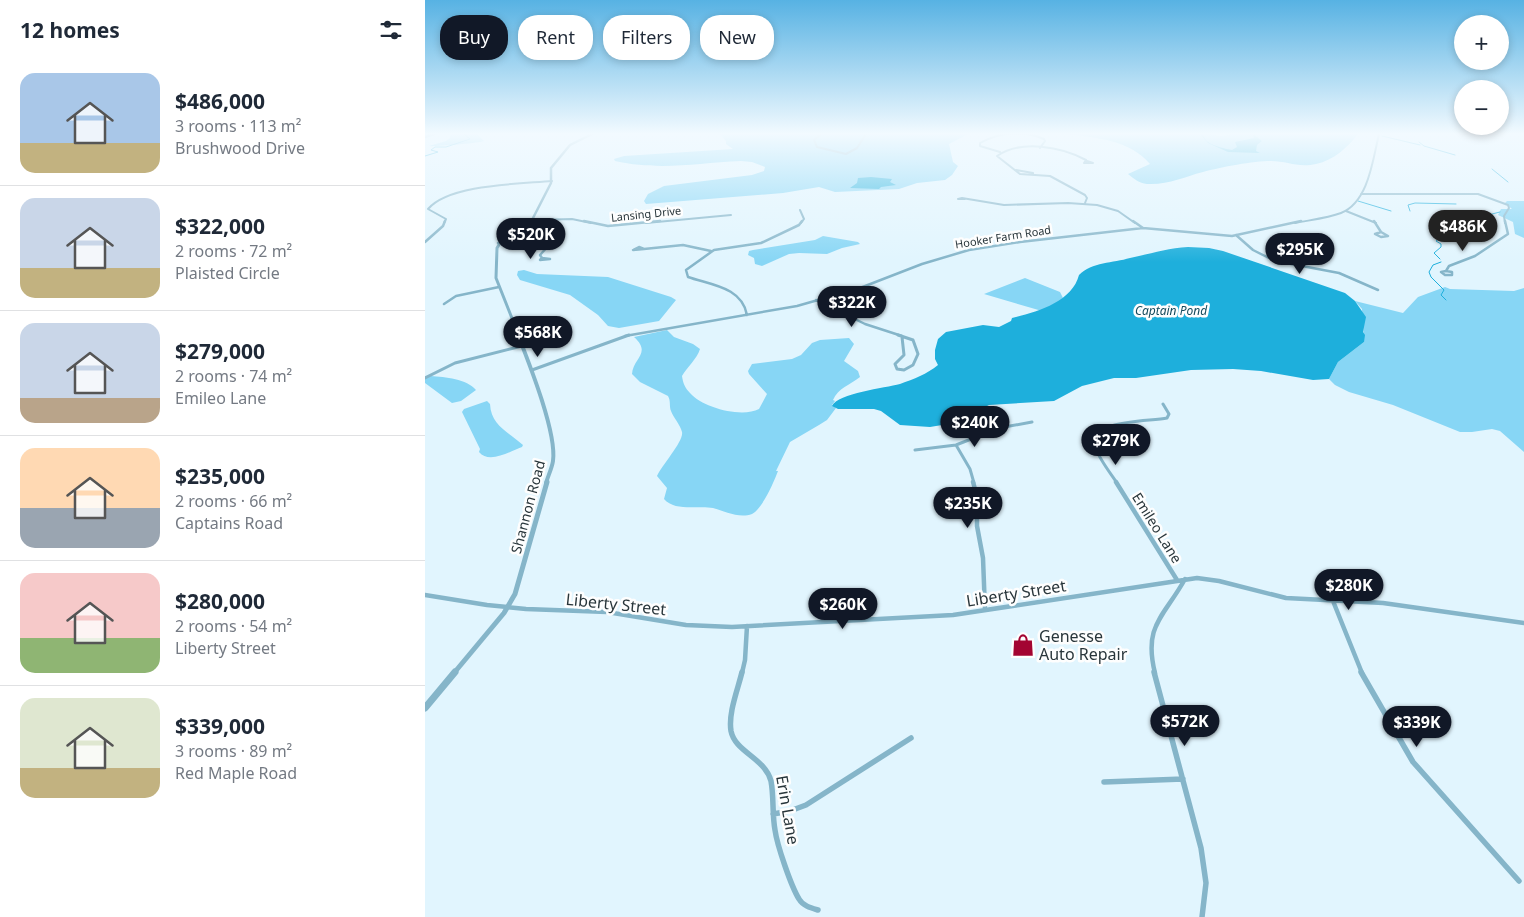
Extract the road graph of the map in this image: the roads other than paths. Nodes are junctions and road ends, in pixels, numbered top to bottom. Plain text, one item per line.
1 (551, 177) edge
2 (1052, 177) edge
3 (1366, 177) edge
4 (552, 181) junction
5 (1361, 194) junction
6 (965, 200) dead end
7 (1085, 204) junction
8 (427, 210) edge
9 (797, 210) dead end
10 (1346, 211) junction
11 (731, 215) dead end
12 (532, 220) junction
13 (1143, 228) junction
14 (1381, 232) dead end
15 (1236, 235) junction
16 (425, 242) edge
17 (498, 243) junction
18 (644, 249) dead end
19 (711, 251) junction
20 (542, 258) dead end
21 (1446, 271) dead end
22 (499, 287) junction
23 (1377, 290) dead end
24 (816, 300) junction
25 (444, 304) dead end
26 (747, 315) junction
27 (902, 337) junction
28 (522, 346) junction
29 (532, 370) junction
30 (425, 378) edge
31 (1163, 404) dead end
32 (1032, 422) dead end
33 (957, 445) junction
34 (915, 450) dead end
35 (1185, 579) junction
36 (1177, 580) junction
37 (425, 595) edge
38 (1333, 601) junction
39 (508, 607) junction
40 (985, 610) junction
41 (1524, 622) edge
42 (747, 626) junction
43 (425, 708) edge
44 (911, 738) dead end
45 (1183, 780) junction
46 (1104, 782) dead end
47 (773, 814) junction
48 (1519, 881) dead end
49 (818, 910) dead end
50 (1202, 917) edge

1 - 4 street
2 - 7 street
3 - 5 street
4 - 8 street
4 - 12 street
5 - 10 street
5 - 21 street
6 - 7 street
7 - 13 street
8 - 16 street
9 - 19 street
10 - 14 street
10 - 15 street, Hooker Farm Road
11 - 12 street, Lansing Drive
12 - 17 street
13 - 15 street, Hooker Farm Road
13 - 24 street, Hooker Farm Road
15 - 23 street
17 - 20 street
17 - 22 street, Shannon Road
18 - 19 street
19 - 26 street
22 - 25 street
22 - 28 street, Shannon Road
24 - 26 street, Hooker Farm Road
24 - 27 street
26 - 29 street, Hooker Farm Road
27 - 27 street
28 - 29 street, Shannon Road
28 - 30 street
29 - 39 street, Shannon Road
31 - 36 street, Emileo Lane
32 - 33 street
33 - 34 street
33 - 40 street
35 - 36 street, Liberty Street
35 - 38 street, Liberty Street
35 - 45 street
36 - 40 street, Liberty Street
37 - 39 street, Liberty Street
38 - 41 street, Liberty Street
38 - 48 street
39 - 42 street, Liberty Street
39 - 43 street, Shannon Road
40 - 42 street, Liberty Street
42 - 47 street, Erin Lane
44 - 47 street
45 - 46 street
45 - 50 street
47 - 49 street, Erin Lane

